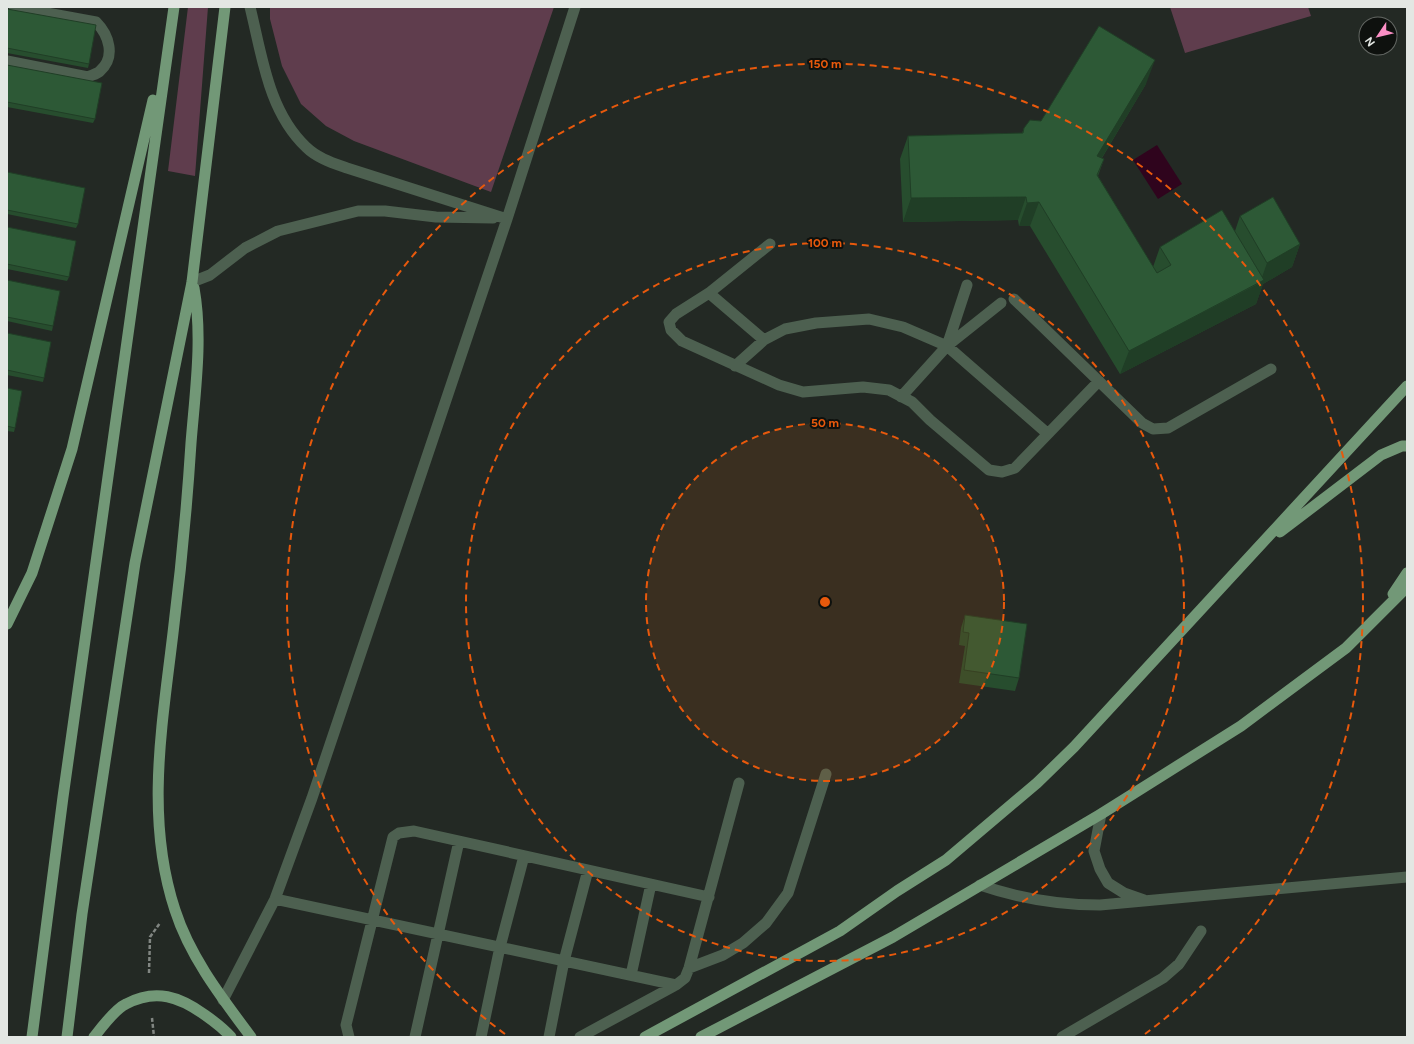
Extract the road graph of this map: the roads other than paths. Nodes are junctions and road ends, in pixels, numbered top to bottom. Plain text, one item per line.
1 (14, 7) edge
2 (174, 7) edge
3 (225, 7) edge
4 (250, 7) edge
5 (575, 7) edge
6 (169, 33) junction
7 (7, 62) edge
8 (507, 219) junction
9 (770, 244) dead end
10 (192, 282) junction
11 (967, 285) dead end
12 (709, 294) junction
13 (1014, 299) dead end
14 (1001, 303) dead end
15 (764, 340) junction
16 (947, 346) junction
17 (735, 366) junction
18 (1271, 369) dead end
19 (1099, 381) junction
20 (1407, 386) edge
21 (901, 397) junction
22 (1048, 434) junction
23 (1407, 446) edge
24 (1258, 548) junction
25 (1407, 573) edge
26 (1407, 587) edge
27 (1377, 617) junction
28 (7, 624) edge
29 (826, 774) dead end
30 (739, 783) dead end
31 (1101, 814) junction
32 (459, 841) junction
33 (524, 856) junction
34 (588, 870) junction
35 (1407, 877) edge
36 (651, 884) junction
37 (980, 885) junction
38 (709, 897) junction
39 (275, 899) junction
40 (1146, 900) junction
41 (371, 920) junction
42 (1201, 931) dead end
43 (439, 934) junction
44 (500, 947) junction
45 (564, 961) junction
46 (689, 968) junction
47 (631, 975) junction
48 (676, 985) junction
49 (223, 1000) junction
50 (32, 1037) edge
51 (67, 1037) edge
52 (94, 1037) edge
53 (231, 1037) edge
54 (251, 1037) edge
55 (349, 1037) edge
56 (415, 1037) edge
57 (481, 1037) edge
58 (549, 1037) edge
59 (580, 1037) edge
60 (645, 1037) edge
61 (701, 1037) edge
62 (1062, 1037) edge

1 - 7 street
2 - 6 main road
3 - 10 main road
4 - 8 street
5 - 8 street
6 - 28 main road
6 - 50 main road
8 - 10 street
8 - 39 street
9 - 12 street
10 - 49 main road
10 - 51 main road
11 - 16 street
12 - 15 street
12 - 17 street
13 - 19 street
14 - 16 street
15 - 16 street
15 - 17 street
16 - 21 street
16 - 22 street
17 - 21 street
18 - 19 street
19 - 22 street
20 - 24 main road
21 - 22 street
23 - 24 main road
24 - 60 main road
25 - 27 main road
26 - 27 main road
27 - 31 main road
29 - 46 street
30 - 38 street
31 - 37 main road
31 - 40 street
32 - 33 street
32 - 41 street
32 - 43 street
33 - 34 street
33 - 44 street
34 - 36 street
34 - 45 street
35 - 40 street
36 - 38 street
36 - 47 street
37 - 40 street
37 - 61 main road
38 - 46 street
39 - 41 street
39 - 49 street
41 - 43 street
41 - 55 street
42 - 62 street
43 - 44 street
43 - 56 street
44 - 45 street
44 - 57 street
45 - 47 street
45 - 58 street
46 - 48 street
47 - 48 street
48 - 59 street
49 - 54 main road
52 - 53 main road

